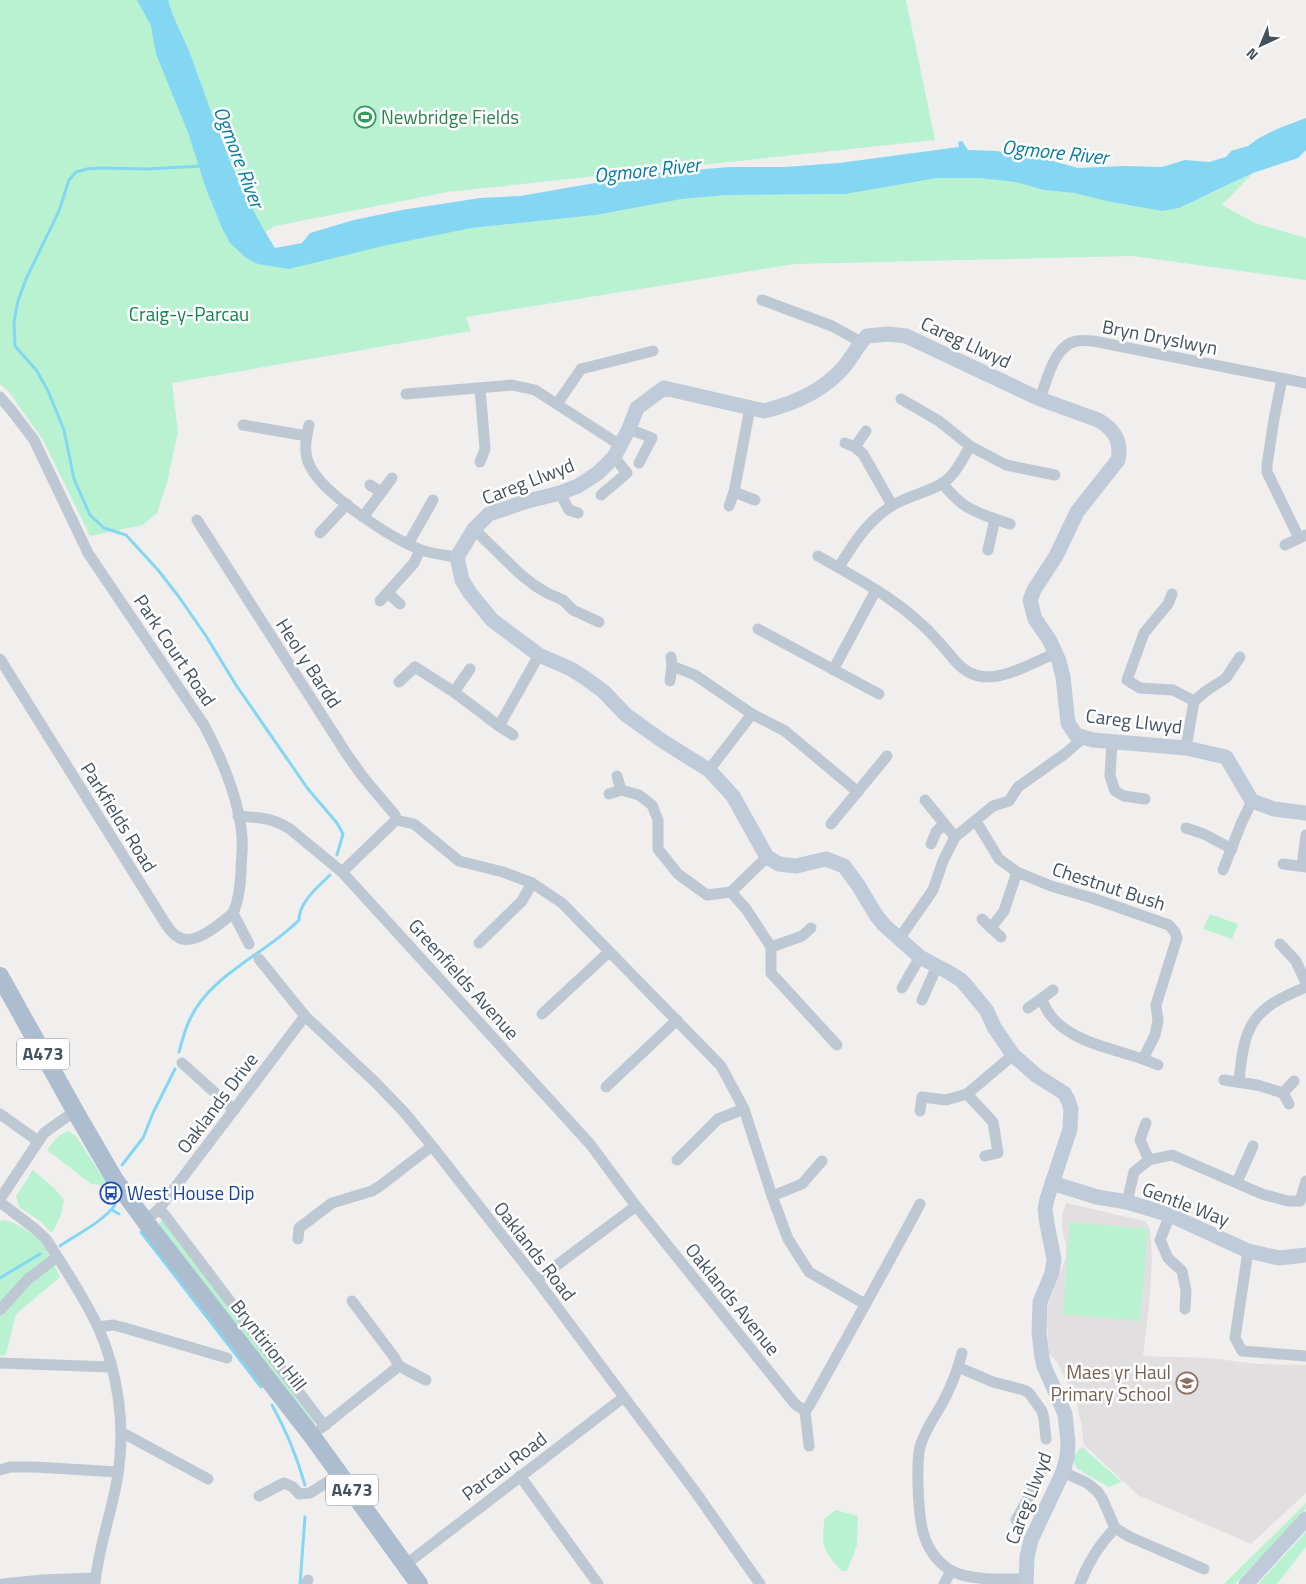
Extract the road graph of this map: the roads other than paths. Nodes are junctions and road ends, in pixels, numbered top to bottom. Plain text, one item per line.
1 (762, 300) dead end
2 (861, 342) junction
3 (653, 351) dead end
4 (1282, 379) junction
5 (1306, 383) edge
6 (480, 388) junction
7 (406, 394) dead end
8 (0, 397) edge
9 (901, 399) dead end
10 (1040, 399) junction
11 (557, 404) junction
12 (750, 408) junction
13 (243, 425) dead end
14 (629, 429) junction
15 (866, 432) dead end
16 (970, 446) junction
17 (617, 451) junction
18 (480, 462) dead end
19 (639, 462) dead end
20 (1056, 475) dead end
21 (392, 478) dead end
22 (942, 483) junction
23 (370, 485) dead end
24 (381, 492) junction
25 (734, 492) junction
26 (560, 493) junction
27 (601, 495) dead end
28 (433, 500) dead end
29 (755, 500) dead end
30 (346, 504) junction
31 (892, 505) junction
32 (729, 506) dead end
33 (578, 513) dead end
34 (363, 517) junction
35 (995, 519) junction
36 (197, 520) dead end
37 (1010, 524) dead end
38 (474, 529) junction
39 (320, 534) dead end
40 (1302, 537) edge
41 (408, 544) junction
42 (1285, 545) dead end
43 (420, 550) junction
44 (988, 550) dead end
45 (818, 556) dead end
46 (457, 557) junction
47 (838, 567) junction
48 (876, 590) junction
49 (1172, 594) dead end
50 (400, 604) dead end
51 (599, 622) dead end
52 (758, 630) dead end
53 (1056, 653) junction
54 (539, 655) junction
55 (1240, 658) dead end
56 (0, 659) edge
57 (470, 669) dead end
58 (834, 670) junction
59 (670, 681) dead end
60 (399, 682) dead end
61 (454, 692) junction
62 (879, 694) dead end
63 (1194, 701) junction
64 (752, 714) junction
65 (500, 726) junction
66 (513, 736) dead end
67 (1083, 738) junction
68 (1112, 742) junction
69 (1186, 748) junction
70 (887, 756) dead end
71 (709, 770) junction
72 (617, 776) dead end
73 (621, 790) junction
74 (858, 792) junction
75 (609, 794) dead end
76 (1145, 799) dead end
77 (925, 800) dead end
78 (1252, 802) junction
79 (1306, 813) edge
80 (238, 816) junction
81 (396, 820) junction
82 (976, 821) junction
83 (831, 824) dead end
84 (944, 824) junction
85 (1186, 828) dead end
86 (1306, 835) edge
87 (955, 836) junction
88 (930, 844) dead end
89 (1232, 849) junction
90 (767, 856) junction
91 (1282, 864) dead end
92 (1304, 867) edge
93 (1223, 870) dead end
94 (342, 872) junction
95 (1017, 872) junction
96 (532, 883) junction
97 (731, 892) junction
98 (233, 913) junction
99 (982, 919) dead end
100 (811, 928) dead end
101 (991, 928) junction
102 (1001, 937) dead end
103 (899, 939) junction
104 (479, 943) dead end
105 (249, 944) dead end
106 (1280, 944) dead end
107 (770, 947) junction
108 (609, 952) junction
109 (920, 957) junction
110 (259, 959) dead end
111 (937, 966) junction
112 (0, 976) edge
113 (1306, 985) edge
114 (902, 988) dead end
115 (1053, 990) dead end
116 (1041, 999) junction
117 (922, 1000) dead end
118 (1028, 1008) dead end
119 (542, 1014) dead end
120 (305, 1016) junction
121 (678, 1020) junction
122 (837, 1045) dead end
123 (1013, 1055) junction
124 (1143, 1059) junction
125 (182, 1063) dead end
126 (1158, 1065) dead end
127 (1224, 1080) dead end
128 (1294, 1080) dead end
129 (1239, 1082) junction
130 (606, 1088) dead end
131 (1283, 1092) junction
132 (967, 1094) junction
133 (1289, 1104) dead end
134 (744, 1109) junction
135 (234, 1110) junction
136 (75, 1111) junction
137 (920, 1111) dead end
138 (0, 1114) edge
139 (1146, 1123) dead end
140 (38, 1141) junction
141 (432, 1146) junction
142 (1252, 1146) dead end
143 (985, 1156) dead end
144 (677, 1160) dead end
145 (1150, 1160) junction
146 (822, 1161) dead end
147 (1306, 1181) edge
148 (1236, 1182) junction
149 (1052, 1183) junction
150 (772, 1196) junction
151 (0, 1200) edge
152 (1127, 1202) junction
153 (920, 1204) dead end
154 (636, 1206) junction
155 (1170, 1215) junction
156 (152, 1216) junction
157 (295, 1231) dead end
158 (1248, 1251) junction
159 (1306, 1256) edge
160 (58, 1257) junction
161 (537, 1280) junction
162 (352, 1301) dead end
163 (865, 1304) junction
164 (0, 1310) edge
165 (1185, 1310) dead end
166 (98, 1327) junction
167 (962, 1353) dead end
168 (1306, 1356) edge
169 (227, 1358) dead end
170 (0, 1363) edge
171 (111, 1366) junction
172 (399, 1366) junction
173 (958, 1367) junction
174 (426, 1380) dead end
175 (624, 1397) junction
176 (805, 1411) junction
177 (319, 1430) junction
178 (121, 1432) junction
179 (1046, 1439) dead end
180 (809, 1446) dead end
181 (1044, 1458) dead end
182 (0, 1470) edge
183 (118, 1472) junction
184 (1062, 1472) junction
185 (340, 1474) junction
186 (520, 1476) junction
187 (208, 1479) dead end
188 (1032, 1492) junction
189 (259, 1496) dead end
190 (1049, 1503) junction
191 (1306, 1519) edge
192 (1016, 1520) dead end
193 (1115, 1528) junction
194 (405, 1565) junction
195 (1204, 1569) dead end
196 (951, 1571) junction
197 (95, 1581) edge
198 (1025, 1582) edge
199 (3, 1584) edge
200 (418, 1584) edge
201 (598, 1584) edge
202 (760, 1584) edge
203 (944, 1584) edge
204 (1080, 1584) edge
205 (1246, 1584) edge

1 - 2 street
2 - 10 street, Careg Llwyd
2 - 12 street, Careg Llwyd
3 - 11 street
4 - 5 street, Bryn Dryslwyn
4 - 10 street, Bryn Dryslwyn
4 - 40 street
6 - 7 street
6 - 11 street
6 - 18 street
8 - 80 street, Park Court Road
9 - 16 street
10 - 53 street, Careg Llwyd
11 - 17 street
12 - 14 street, Careg Llwyd
12 - 25 street
13 - 30 street
14 - 17 street, Careg Llwyd
14 - 19 street
15 - 31 street
16 - 20 street
16 - 22 street
17 - 26 street, Careg Llwyd
17 - 27 street
21 - 24 street
22 - 31 street
22 - 35 street
23 - 24 street
24 - 34 street
25 - 29 street
25 - 32 street
26 - 33 street
26 - 38 street, Careg Llwyd
28 - 41 street
30 - 34 street
30 - 39 street
31 - 47 street
34 - 41 street
35 - 37 street
35 - 44 street
36 - 81 street, Heol y Bardd
38 - 46 street, Careg Llwyd
38 - 51 street
40 - 42 street
41 - 43 street
43 - 46 street
43 - 50 street
45 - 47 street
46 - 54 street
47 - 48 street
48 - 53 street
48 - 58 street
49 - 63 street
52 - 58 street
53 - 67 street, Careg Llwyd
54 - 65 street
54 - 71 street
55 - 63 street
56 - 98 street, Parkfields Road
57 - 61 street
58 - 62 street
59 - 64 street
60 - 61 street
61 - 65 street
63 - 69 street
64 - 71 street
64 - 74 street
65 - 66 street
67 - 68 street, Careg Llwyd
67 - 82 street
68 - 69 street, Careg Llwyd
68 - 76 street
69 - 78 street, Careg Llwyd
70 - 74 street
71 - 90 street
72 - 73 street
73 - 75 street
73 - 97 street
74 - 83 street
77 - 84 street
78 - 79 street
78 - 89 street
80 - 94 street, Greenfields Avenue
80 - 98 street, Park Court Road
81 - 94 street
81 - 96 street
82 - 87 street
82 - 95 street, Chestnut Bush
84 - 87 street
84 - 88 street
85 - 89 street
86 - 92 street
87 - 103 street
89 - 93 street
90 - 97 street
90 - 103 street, Careg Llwyd
91 - 92 street
94 - 154 street, Greenfields Avenue
95 - 101 street
95 - 124 street, Chestnut Bush
96 - 104 street
96 - 108 street
97 - 107 street
98 - 105 street
99 - 101 street
100 - 107 street
101 - 102 street
103 - 109 street, Careg Llwyd
106 - 113 street
107 - 122 street
108 - 119 street
108 - 121 street
109 - 111 street, Careg Llwyd
109 - 114 street
110 - 120 street, Oaklands Road
111 - 117 street
111 - 123 street, Careg Llwyd
112 - 136 main road, A473
113 - 129 street
115 - 116 street
116 - 118 street
116 - 124 street
120 - 135 street, Oaklands Drive
120 - 141 street, Oaklands Road
121 - 130 street
121 - 134 street
123 - 132 street
123 - 149 street, Careg Llwyd
124 - 126 street
125 - 135 street
127 - 129 street
128 - 131 street
129 - 131 street
131 - 133 street
132 - 137 street
132 - 143 street
134 - 144 street
134 - 150 street
135 - 156 street, Oaklands Drive
136 - 140 street
136 - 156 main road, Bryntirion Hill / A473
138 - 140 street
139 - 145 street
140 - 151 street
141 - 157 street
141 - 161 street, Oaklands Road
142 - 148 street
145 - 148 street
145 - 152 street
146 - 150 street
147 - 148 street
149 - 152 street, Gentle Way
149 - 184 street, Careg Llwyd
150 - 163 street
151 - 160 street
152 - 155 street, Gentle Way
153 - 163 street
154 - 161 street
154 - 176 street, Oaklands Avenue
155 - 158 street, Gentle Way
155 - 165 street
156 - 177 main road, Bryntirion Hill / A473
158 - 159 street, Gentle Way
158 - 168 street
160 - 164 street
160 - 166 street
161 - 175 street, Oaklands Road
162 - 172 street
163 - 176 street
166 - 169 street
166 - 171 street
167 - 173 street
170 - 171 street
171 - 178 street
172 - 174 street
172 - 177 street
173 - 179 street
173 - 196 street
175 - 186 street, Parcau Road
175 - 202 street, Oaklands Road
176 - 180 street
177 - 185 main road, Bryntirion Hill / A473
178 - 183 street
178 - 187 street
181 - 188 street
182 - 183 street
183 - 197 street
184 - 190 street, Careg Llwyd
184 - 193 street
185 - 189 street
185 - 194 main road, Bryntirion Hill / A473
186 - 194 street, Parcau Road
186 - 201 street
188 - 190 street
188 - 192 street
190 - 198 street, Careg Llwyd
191 - 205 street
193 - 195 street
193 - 204 street
194 - 200 main road, Bryntirion Hill / A473
196 - 198 street
196 - 203 street
197 - 199 street

